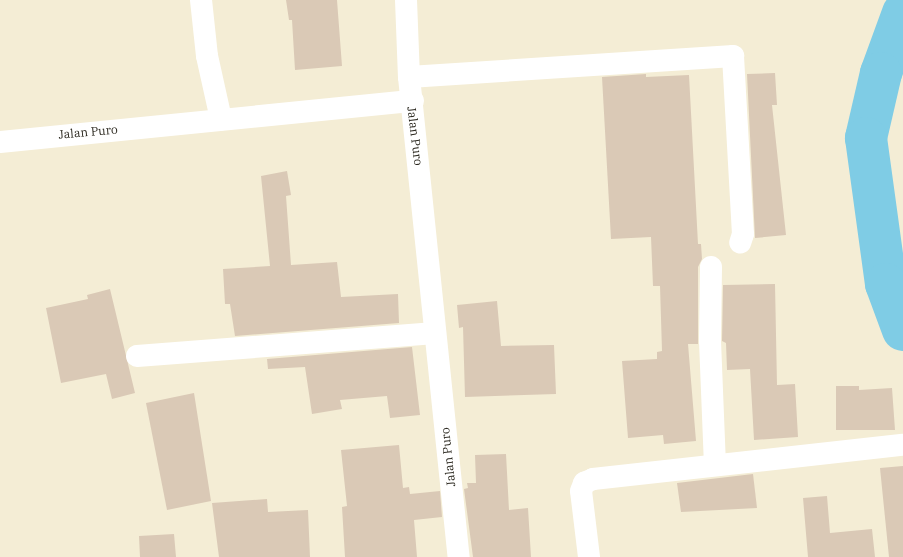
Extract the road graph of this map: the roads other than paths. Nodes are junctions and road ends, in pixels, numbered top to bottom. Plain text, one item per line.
1 (201, 0) edge
2 (406, 0) edge
3 (409, 77) junction
4 (413, 101) junction
5 (221, 119) junction
6 (0, 142) edge
7 (740, 243) dead end
8 (711, 267) dead end
9 (435, 332) junction
10 (137, 356) dead end
11 (903, 445) edge
12 (715, 464) junction
13 (459, 557) edge
14 (589, 557) edge

1 - 5 street
2 - 3 street
3 - 4 street
3 - 7 street
4 - 5 street, Jalan Puro
4 - 9 street, Jalan Puro
5 - 6 street, Jalan Puro
8 - 12 street
9 - 10 street
9 - 13 street, Jalan Puro
11 - 12 street
12 - 14 street

